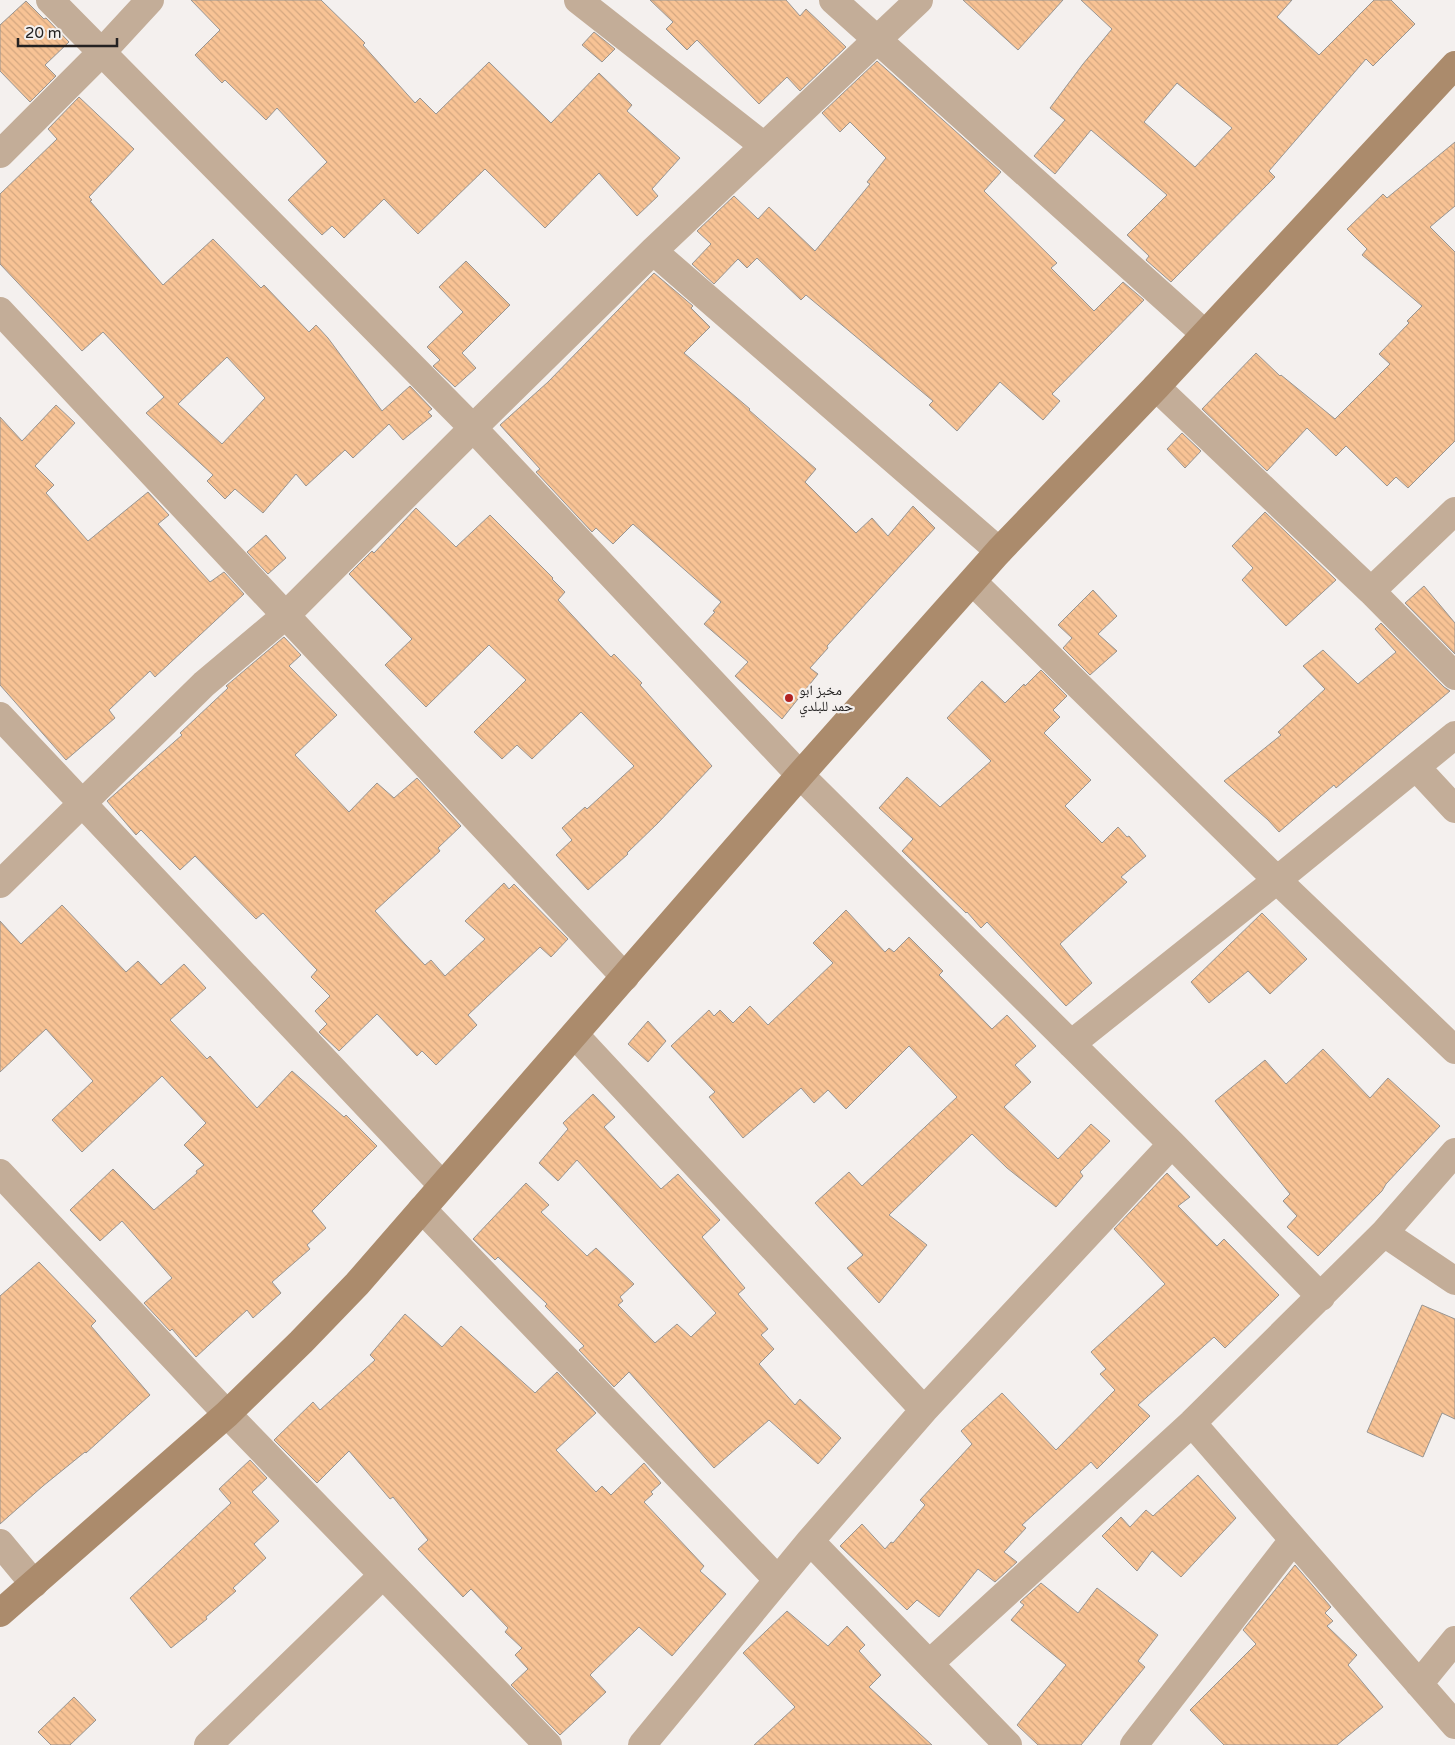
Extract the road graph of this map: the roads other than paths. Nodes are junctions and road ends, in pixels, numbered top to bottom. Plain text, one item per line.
1 (50, 0) edge
2 (150, 0) edge
3 (578, 0) edge
4 (833, 0) edge
5 (919, 0) edge
6 (876, 39) junction
7 (102, 52) junction
8 (1455, 65) edge
9 (764, 146) junction
10 (0, 154) edge
11 (653, 251) junction
12 (0, 311) edge
13 (1205, 334) junction
14 (1156, 387) junction
15 (472, 428) junction
16 (1455, 511) edge
17 (999, 551) junction
18 (972, 582) junction
19 (1370, 591) junction
20 (286, 615) junction
21 (1455, 676) edge
22 (0, 716) edge
23 (1455, 735) edge
24 (1416, 767) junction
25 (800, 775) junction
26 (82, 803) junction
27 (1455, 809) edge
28 (1277, 880) junction
29 (0, 884) edge
30 (625, 978) junction
31 (575, 1036) junction
32 (1071, 1044) junction
33 (1455, 1050) edge
34 (1172, 1144) junction
35 (1455, 1152) edge
36 (0, 1173) edge
37 (442, 1185) junction
38 (422, 1209) junction
39 (1384, 1233) junction
40 (1455, 1281) edge
41 (1321, 1297) junction
42 (924, 1410) junction
43 (227, 1414) junction
44 (1192, 1423) junction
45 (1293, 1540) junction
46 (810, 1541) junction
47 (0, 1543) edge
48 (383, 1576) junction
49 (778, 1580) junction
50 (34, 1584) junction
51 (0, 1614) edge
52 (1455, 1640) edge
53 (930, 1664) junction
54 (1419, 1684) junction
55 (1455, 1725) edge
56 (208, 1745) edge
57 (548, 1745) edge
58 (642, 1745) edge
59 (1008, 1745) edge
60 (1134, 1745) edge

1 - 7 street
2 - 7 street
3 - 9 street
4 - 6 street
5 - 6 street
6 - 9 street
6 - 13 street
7 - 10 street
7 - 15 street
8 - 13 street
9 - 11 street
11 - 15 street
11 - 17 street
12 - 20 street
13 - 14 street
14 - 17 street
14 - 19 street
15 - 20 street
15 - 25 street
16 - 19 street
17 - 18 street
18 - 25 street
18 - 28 street
19 - 21 street
20 - 26 street
20 - 30 street
22 - 26 street
23 - 24 street
24 - 27 street
24 - 28 street
25 - 30 street
25 - 32 street
26 - 29 street
26 - 37 street
28 - 32 street
28 - 33 street
30 - 31 street
31 - 37 street
31 - 42 street
32 - 34 street
34 - 41 street
34 - 42 street
35 - 39 street
36 - 43 street
37 - 38 street
38 - 43 street
38 - 49 street
39 - 40 street
39 - 41 street
41 - 44 street
42 - 46 street
43 - 48 street
43 - 50 street
44 - 45 street
44 - 53 street
45 - 54 street
45 - 60 street
46 - 49 street
46 - 53 street
47 - 50 street
48 - 56 street
48 - 57 street
49 - 58 street
50 - 51 street
52 - 54 street
53 - 59 street
54 - 55 street

